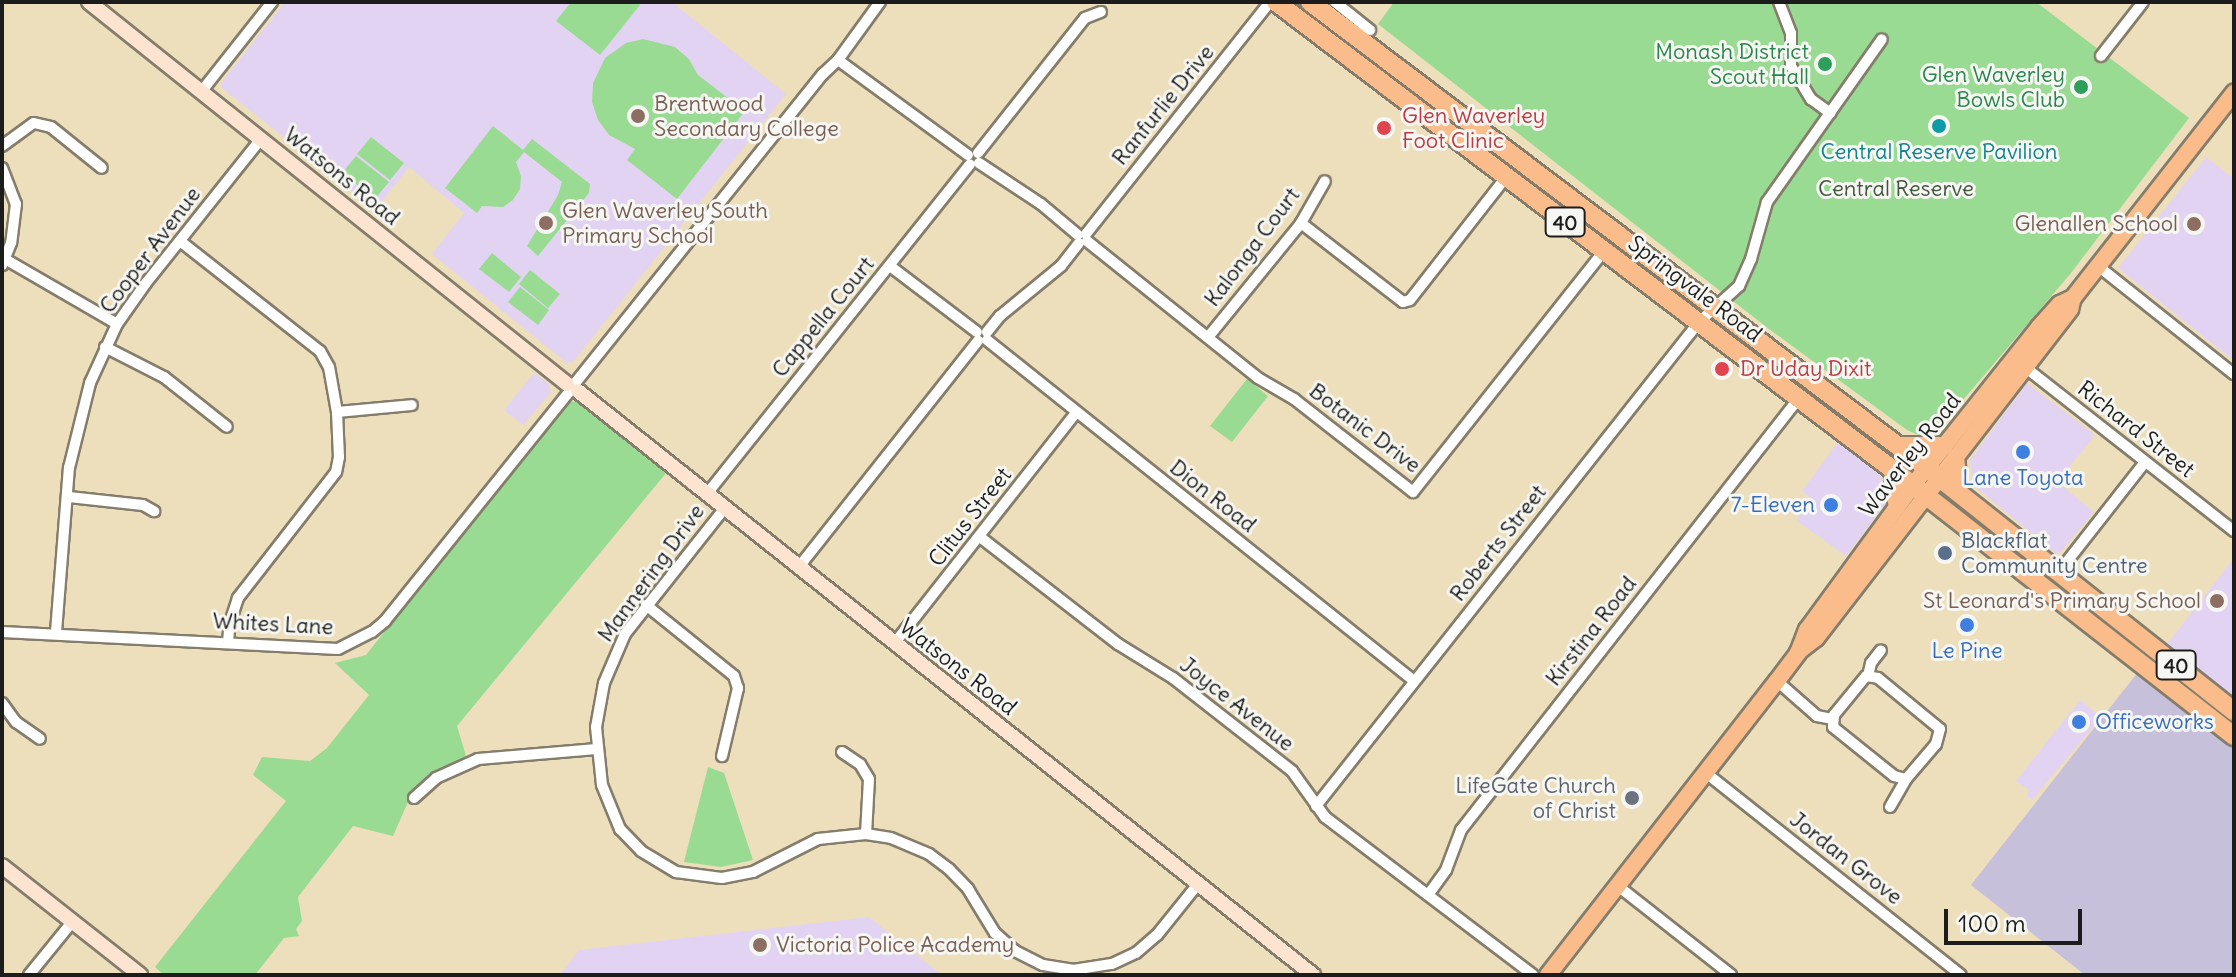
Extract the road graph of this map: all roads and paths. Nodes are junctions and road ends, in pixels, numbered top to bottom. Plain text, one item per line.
1 (89, 2) edge
2 (272, 2) edge
3 (880, 2) edge
4 (1273, 2) edge
5 (1310, 2) edge
6 (1335, 2) edge
7 (1779, 2) edge
8 (2143, 2) edge
9 (1101, 12) dead end
10 (1298, 19) junction
11 (1370, 30) dead end
12 (1882, 39) dead end
13 (2101, 56) dead end
14 (838, 60) junction
15 (201, 92) junction
16 (2234, 93) edge
17 (1830, 113) junction
18 (261, 139) junction
19 (2, 146) edge
20 (974, 159) junction
21 (2, 168) edge
22 (102, 168) dead end
23 (1506, 177) junction
24 (1325, 181) dead end
25 (1301, 223) junction
26 (1083, 238) junction
27 (180, 241) junction
28 (1604, 251) junction
29 (4, 262) edge
30 (890, 266) junction
31 (2098, 266) junction
32 (1716, 310) junction
33 (1699, 322) junction
34 (117, 324) junction
35 (982, 336) junction
36 (1209, 336) junction
37 (105, 347) junction
38 (2019, 363) junction
39 (2234, 374) edge
40 (572, 387) junction
41 (1799, 398) junction
42 (412, 405) dead end
43 (337, 412) junction
44 (1076, 413) junction
45 (227, 427) dead end
46 (1896, 445) junction
47 (1951, 450) junction
48 (2145, 462) junction
49 (1892, 469) junction
50 (1933, 473) junction
51 (1920, 490) junction
52 (1960, 494) junction
53 (706, 495) junction
54 (69, 497) junction
55 (724, 509) junction
56 (154, 511) dead end
57 (1946, 511) junction
58 (1903, 512) junction
59 (2234, 531) edge
60 (980, 537) junction
61 (798, 568) junction
62 (2058, 573) junction
63 (646, 605) junction
64 (2118, 620) junction
65 (2, 632) edge
66 (56, 632) junction
67 (2109, 637) junction
68 (228, 642) junction
69 (894, 644) junction
70 (1881, 650) dead end
71 (1868, 676) junction
72 (1414, 681) junction
73 (1777, 681) junction
74 (2, 703) edge
75 (2234, 711) edge
76 (1833, 719) junction
77 (2234, 736) edge
78 (40, 739) dead end
79 (597, 749) junction
80 (842, 752) dead end
81 (722, 756) dead end
82 (1706, 773) junction
83 (1906, 779) junction
84 (414, 798) dead end
85 (1316, 806) junction
86 (1890, 807) dead end
87 (866, 834) junction
88 (2, 866) edge
89 (1198, 884) junction
90 (1618, 886) junction
91 (1428, 895) junction
92 (72, 922) junction
93 (1090, 972) edge
94 (29, 975) edge
95 (140, 975) edge
96 (1313, 975) edge
97 (1533, 975) edge
98 (1548, 975) edge
99 (1731, 975) edge
100 (1961, 975) edge

1 - 15 street, Watsons Road
2 - 15 street
3 - 14 street, Whites Lane
4 - 10 highway, Springvale Road / 40
4 - 26 street, Ranfurlie Drive
5 - 10 street
5 - 32 highway, Springvale Road / 40
6 - 11 street
7 - 17 street
8 - 13 street
9 - 20 street, Cappella Court
10 - 23 highway, Springvale Road / 40
12 - 17 street, Roberts Street
14 - 20 street, Botanic Drive
14 - 40 street, Whites Lane
15 - 18 street, Watsons Road
16 - 31 main road, Waverley Road
17 - 32 street, Roberts Street
18 - 27 street, Cooper Avenue
18 - 40 street, Watsons Road
19 - 22 street
20 - 26 street, Botanic Drive
20 - 30 street, Cappella Court
21 - 29 street
23 - 25 street
23 - 28 highway, Springvale Road / 40
24 - 25 street, Kalonga Court
25 - 36 street, Kalonga Court
26 - 35 street, Ranfurlie Drive
26 - 36 street, Botanic Drive
27 - 34 street, Cooper Avenue
27 - 43 street
28 - 33 highway, Springvale Road / 40
28 - 36 street, Botanic Drive
29 - 34 street
30 - 35 street, Dion Road
30 - 53 street, Cappella Court
31 - 38 main road, Waverley Road
31 - 39 street
32 - 33 street, Roberts Street
32 - 46 highway, Springvale Road / 40
33 - 41 highway, Springvale Road / 40
33 - 72 street, Roberts Street
34 - 37 street, Cooper Avenue
35 - 44 street, Dion Road
35 - 61 street, Ranfurlie Drive
37 - 45 street
37 - 54 street, Cooper Avenue
38 - 47 main road, Waverley Road
38 - 48 street, Richard Street
40 - 53 street, Watsons Road
40 - 68 street, Whites Lane
41 - 49 highway, Springvale Road / 40
41 - 91 street, Kirstina Road
42 - 43 street
43 - 68 street
44 - 60 street, Clitus Street
44 - 72 street, Dion Road
46 - 47 main road
46 - 50 highway, Springvale Road / 40
47 - 50 main road, Waverley Road
47 - 52 main road
48 - 59 street, Richard Street
48 - 62 street
49 - 51 highway, Springvale Road / 40
49 - 58 main road
50 - 51 main road, Waverley Road
50 - 52 highway, Springvale Road / 40
51 - 57 highway, Springvale Road / 40
51 - 58 main road, Waverley Road
52 - 62 highway, Springvale Road / 40
53 - 55 street, Watsons Road
54 - 56 street
54 - 66 street, Cooper Avenue
55 - 61 street, Watsons Road
55 - 63 street, Mannering Drive
57 - 58 main road
57 - 67 highway, Springvale Road / 40
58 - 73 main road, Waverley Road
60 - 69 street, Clitus Street
60 - 85 street, Joyce Avenue
61 - 69 street, Watsons Road
62 - 64 highway, Springvale Road / 40
63 - 79 street, Mannering Drive
63 - 81 street
64 - 67 highway
64 - 75 highway, Springvale Road / 40
65 - 66 street, Whites Lane
66 - 68 street, Whites Lane
67 - 77 highway, Springvale Road / 40
69 - 89 street, Watsons Road
70 - 71 street
71 - 76 street
71 - 83 street
72 - 85 street, Roberts Street
73 - 76 street
73 - 82 main road, Waverley Road
74 - 78 street
76 - 83 street
79 - 84 street
79 - 87 street, Mannering Drive
80 - 87 street
82 - 90 main road, Waverley Road
82 - 100 street, Jordan Grove
83 - 86 street
85 - 91 street, Joyce Avenue
87 - 93 street, Mannering Drive
88 - 92 street
89 - 93 street, Mannering Drive
89 - 96 street, Watsons Road
90 - 98 main road, Waverley Road
90 - 99 street
91 - 97 street, Joyce Avenue
92 - 94 street
92 - 95 street

